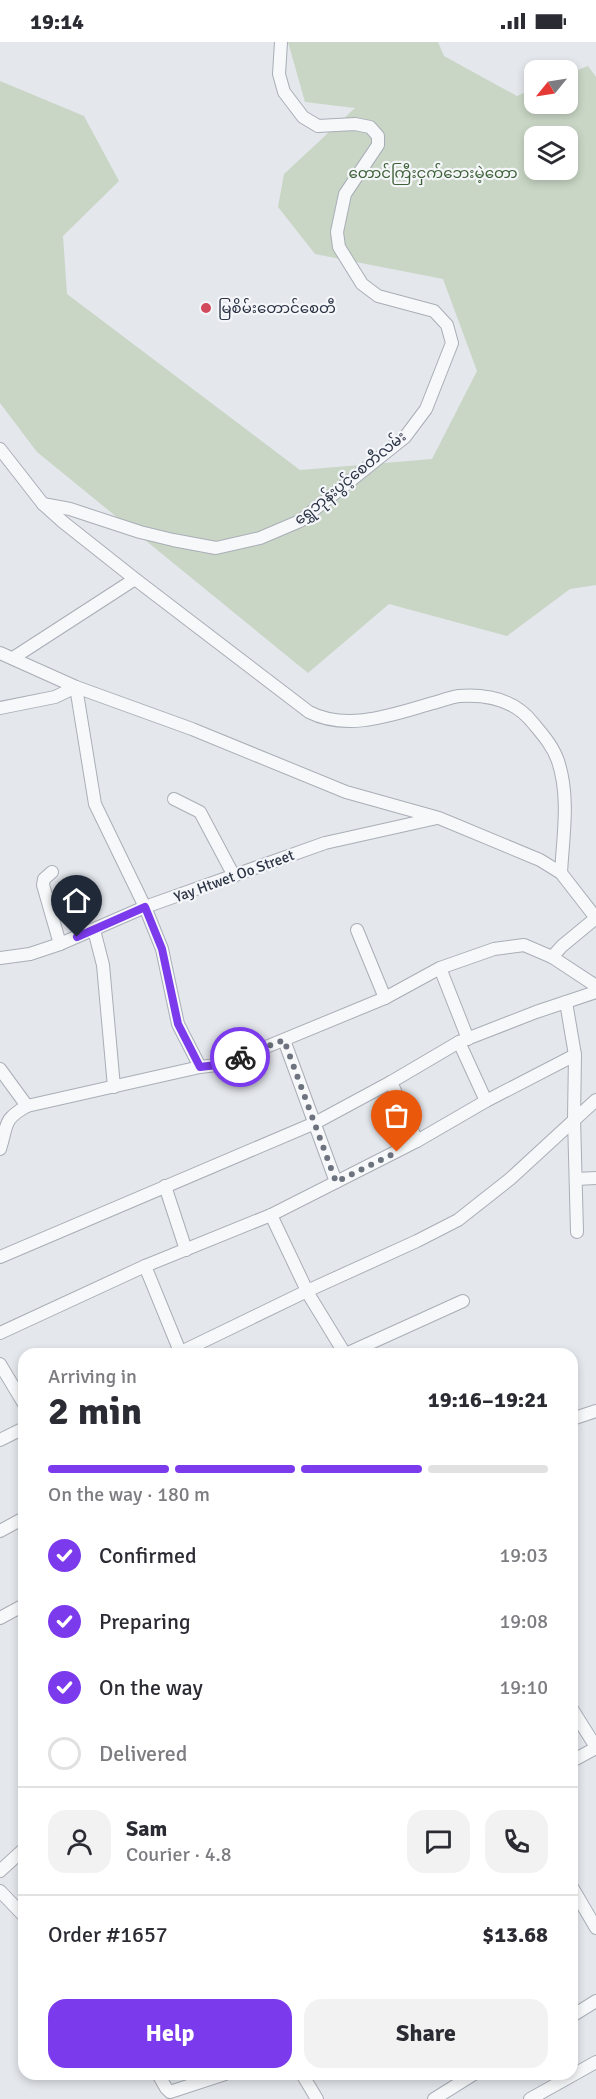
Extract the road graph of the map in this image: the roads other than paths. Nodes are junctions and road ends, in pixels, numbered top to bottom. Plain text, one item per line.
1 (281, 42) edge
2 (0, 449) edge
3 (43, 504) junction
4 (135, 579) junction
5 (0, 653) edge
6 (14, 658) junction
7 (76, 687) junction
8 (0, 708) edge
9 (174, 799) dead end
10 (439, 818) junction
11 (52, 872) dead end
12 (561, 873) junction
13 (234, 876) junction
14 (145, 907) junction
15 (596, 918) edge
16 (94, 930) junction
17 (357, 930) dead end
18 (60, 944) junction
19 (552, 957) junction
20 (0, 958) edge
21 (440, 969) junction
22 (596, 987) edge
23 (596, 992) edge
24 (385, 998) junction
25 (566, 1002) junction
26 (284, 1040) junction
27 (463, 1040) junction
28 (575, 1056) junction
29 (200, 1067) junction
30 (0, 1069) edge
31 (391, 1082) junction
32 (114, 1088) junction
33 (486, 1101) junction
34 (596, 1101) edge
35 (27, 1106) junction
36 (574, 1118) junction
37 (315, 1123) junction
38 (3, 1124) edge
39 (417, 1141) junction
40 (0, 1149) edge
41 (596, 1178) edge
42 (576, 1179) junction
43 (336, 1182) junction
44 (165, 1186) junction
45 (271, 1215) junction
46 (577, 1232) dead end
47 (186, 1250) junction
48 (0, 1257) edge
49 (145, 1266) junction
50 (308, 1291) junction
51 (463, 1301) dead end
52 (0, 1333) edge
53 (178, 1348) edge
54 (192, 1348) edge
55 (341, 1348) edge
56 (358, 1348) edge
57 (0, 1364) edge
58 (18, 1394) edge
59 (596, 1411) edge
60 (578, 1417) edge
61 (18, 1431) edge
62 (0, 1440) edge
63 (18, 1521) edge
64 (0, 1531) edge
65 (18, 1608) edge
66 (0, 1618) edge
67 (578, 1719) edge
68 (596, 1748) edge
69 (578, 1758) edge
70 (18, 1854) edge
71 (0, 1871) edge
72 (0, 1891) edge
73 (578, 1907) edge
74 (18, 1910) edge
75 (596, 1928) edge
76 (596, 2001) edge
77 (578, 2012) edge
78 (596, 2062) edge
79 (578, 2072) edge
80 (161, 2080) edge
81 (207, 2080) edge
82 (306, 2080) edge
83 (464, 2080) edge
84 (564, 2080) edge
85 (317, 2099) edge
86 (434, 2099) edge
87 (530, 2099) edge

1 - 3 street, ရွှေဘုန်းပွင့်စေတီလမ်း
2 - 3 street
3 - 4 street
4 - 6 street
4 - 12 street
5 - 6 street
6 - 7 street
7 - 8 street
7 - 10 street
7 - 14 street
9 - 13 street
10 - 12 street
10 - 13 street, Yay Htwet Oo Street
11 - 18 street
12 - 15 street
13 - 14 street, Yay Htwet Oo Street
14 - 16 street, Yay Htwet Oo Street
14 - 29 street
15 - 19 street
16 - 18 street, Yay Htwet Oo Street
16 - 32 street
17 - 24 street
18 - 20 street, Yay Htwet Oo Street
19 - 21 street
19 - 22 street
21 - 24 street
21 - 27 street
23 - 25 street
24 - 26 street
25 - 27 street
25 - 28 street
26 - 29 street
26 - 37 street
27 - 31 street
27 - 33 street
28 - 33 street
28 - 36 street
29 - 32 street
30 - 35 street
31 - 37 street
31 - 39 street
32 - 35 street
33 - 39 street
34 - 36 street
35 - 38 street
36 - 42 street
36 - 50 street
37 - 43 street
37 - 44 street
38 - 40 street
39 - 43 street
41 - 42 street
42 - 46 street
43 - 45 street
44 - 47 street
44 - 48 street
45 - 47 street
45 - 50 street
47 - 49 street
49 - 52 street
49 - 53 street
50 - 54 street
50 - 55 street
51 - 56 street
57 - 58 street
59 - 60 street
61 - 62 street
63 - 64 street
65 - 66 street
67 - 68 street
68 - 69 street
70 - 71 street
72 - 74 street
73 - 75 street
76 - 77 street
78 - 79 street
80 - 81 street
82 - 85 street
83 - 86 street
84 - 87 street

